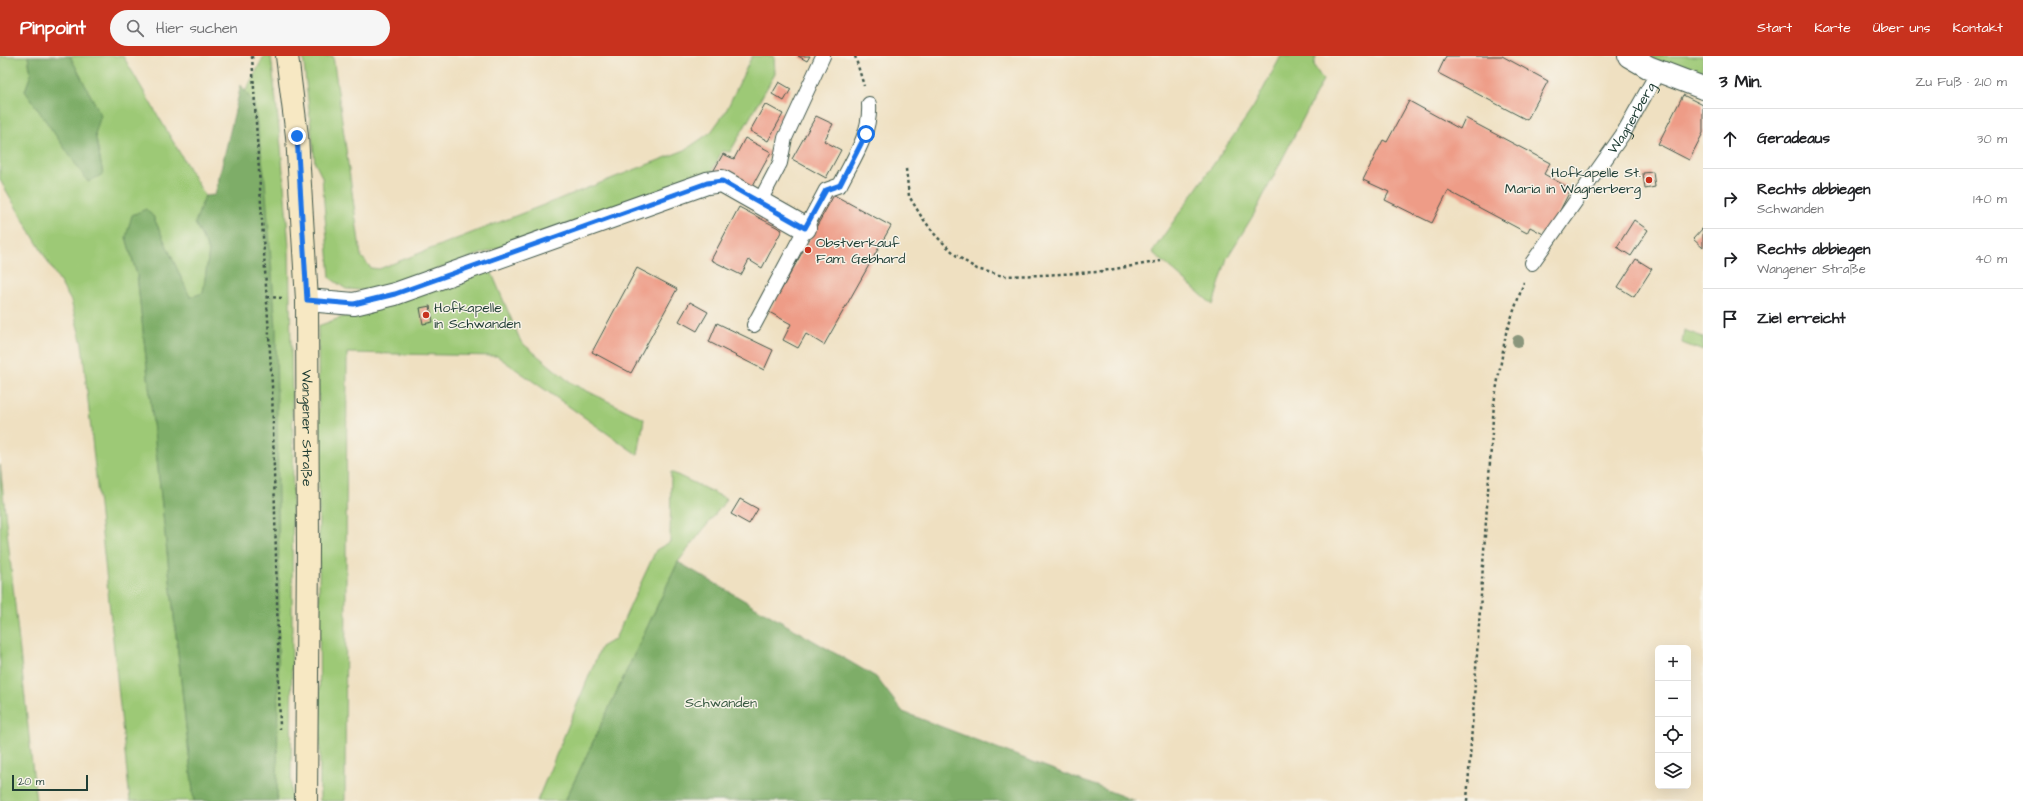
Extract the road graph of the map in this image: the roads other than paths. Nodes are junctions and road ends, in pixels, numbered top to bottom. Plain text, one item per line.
1 (287, 56) edge
2 (824, 56) edge
3 (1628, 56) edge
4 (1659, 70) junction
5 (1703, 88) edge
6 (869, 104) road end
7 (760, 201) junction
8 (805, 228) junction
9 (1532, 263) road end
10 (307, 300) junction
11 (754, 325) dead end
12 (306, 801) edge

1 - 10 main road, Wangener Straße
2 - 7 lane
3 - 4 street, Wagnerberg
4 - 5 street, Wagnerberg
4 - 9 lane, Wagnerberg
6 - 8 lane
7 - 8 street
7 - 10 street
8 - 11 lane
10 - 12 main road, Wangener Straße

